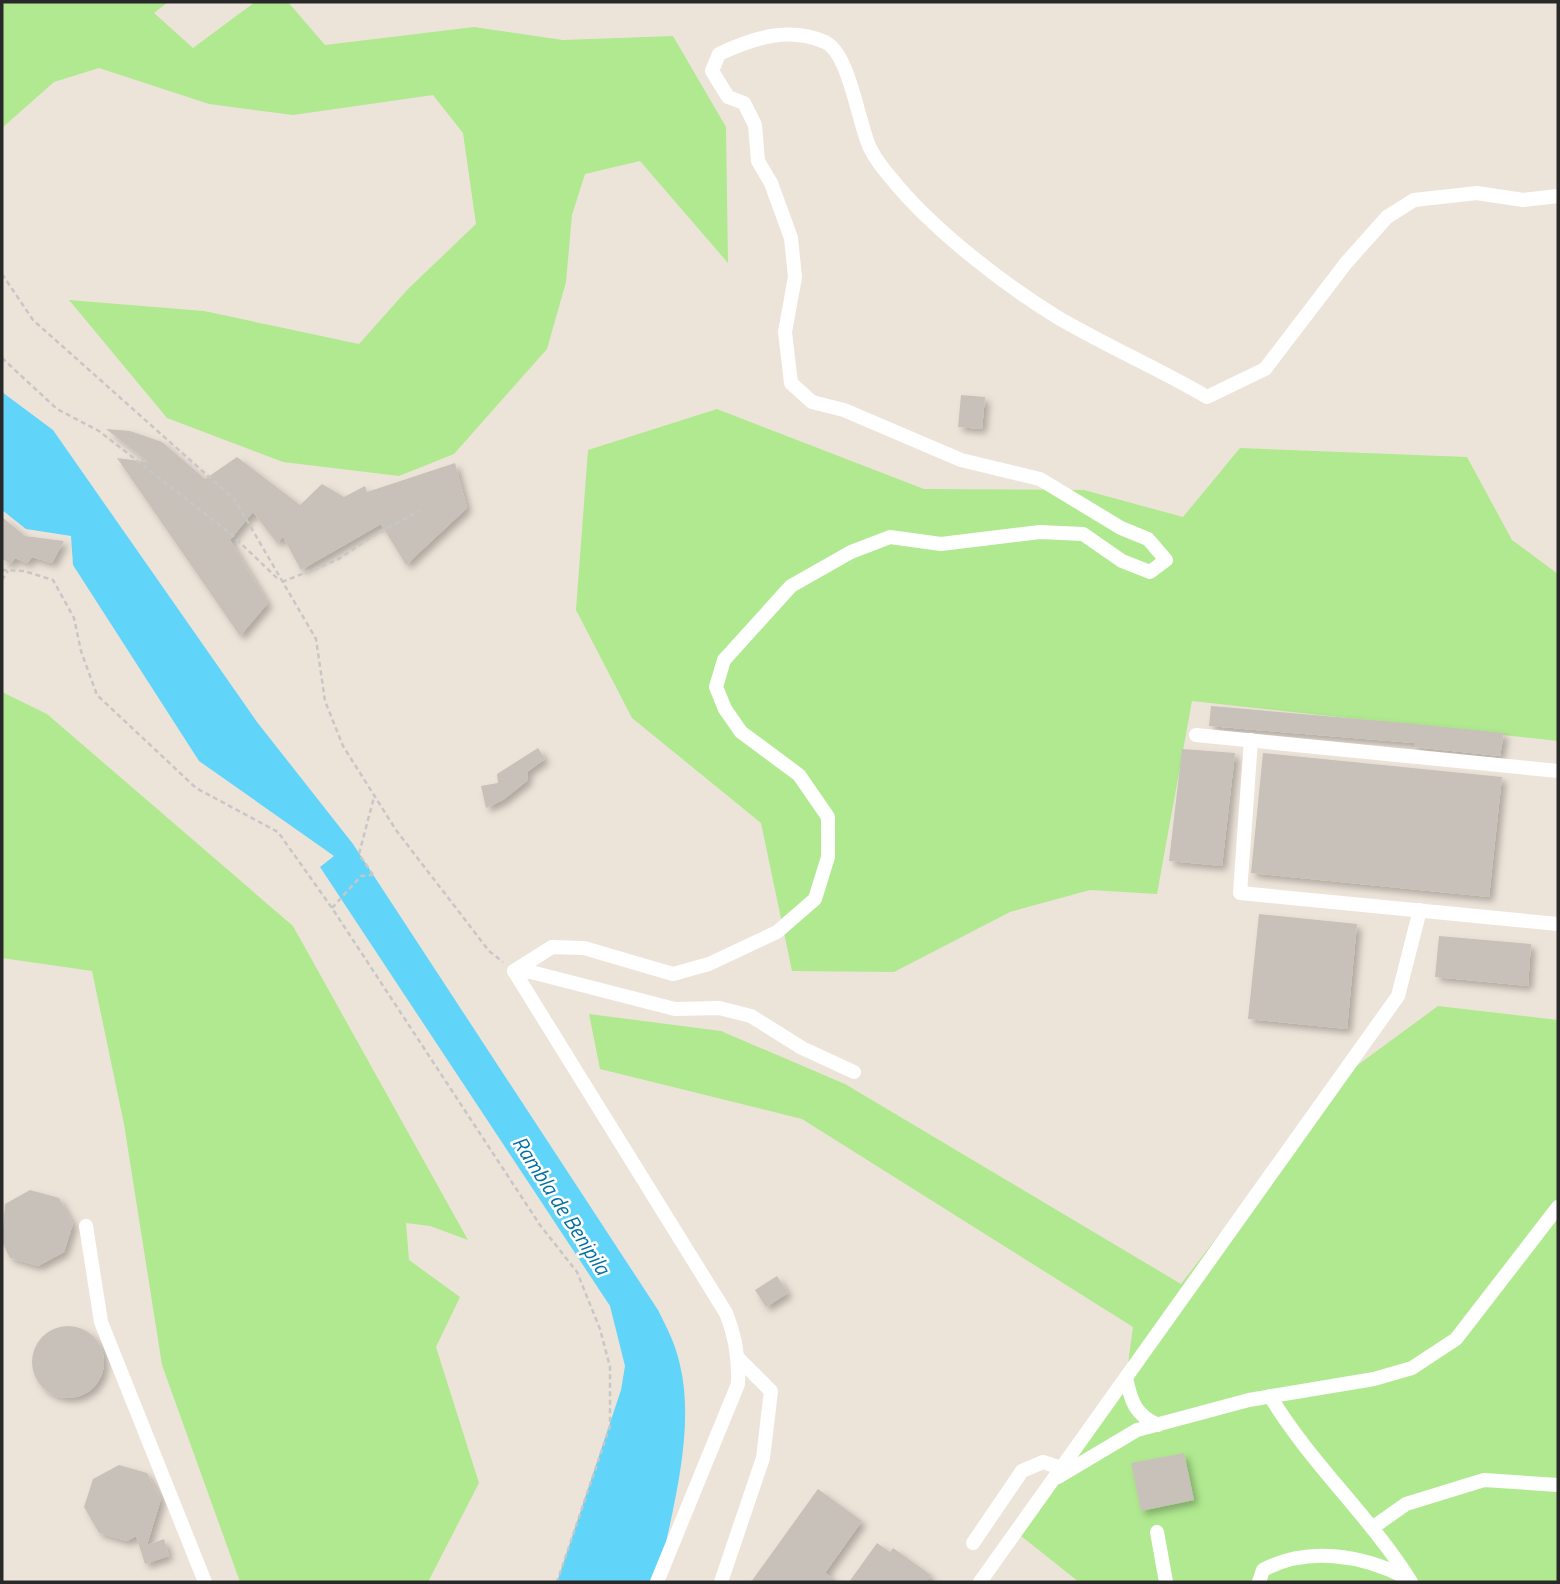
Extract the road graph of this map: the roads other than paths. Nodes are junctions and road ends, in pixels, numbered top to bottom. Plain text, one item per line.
1 (1558, 197) edge
2 (1196, 735) dead end
3 (1251, 740) junction
4 (1558, 771) edge
5 (1420, 910) junction
6 (1558, 924) edge
7 (514, 971) junction
8 (853, 1072) dead end
9 (1558, 1207) edge
10 (86, 1226) dead end
11 (739, 1359) junction
12 (1126, 1378) junction
13 (1270, 1396) junction
14 (1158, 1424) junction
15 (1061, 1468) junction
16 (1052, 1481) junction
17 (1558, 1485) edge
18 (1372, 1528) junction
19 (1157, 1532) dead end
20 (973, 1543) dead end
21 (1410, 1581) edge
22 (205, 1582) edge
23 (657, 1582) edge
24 (721, 1582) edge
25 (980, 1582) edge
26 (1166, 1582) edge
27 (1259, 1582) edge

1 - 7 street
2 - 3 street
3 - 4 street
3 - 5 street
5 - 6 street
5 - 12 street
7 - 8 street
7 - 11 street
9 - 13 street
10 - 22 street
11 - 23 street
11 - 24 street
12 - 14 street
12 - 15 street
13 - 14 street
13 - 18 street
14 - 16 street
15 - 16 street
15 - 20 street
16 - 25 street
17 - 18 street
18 - 21 street
19 - 26 street
21 - 27 street

